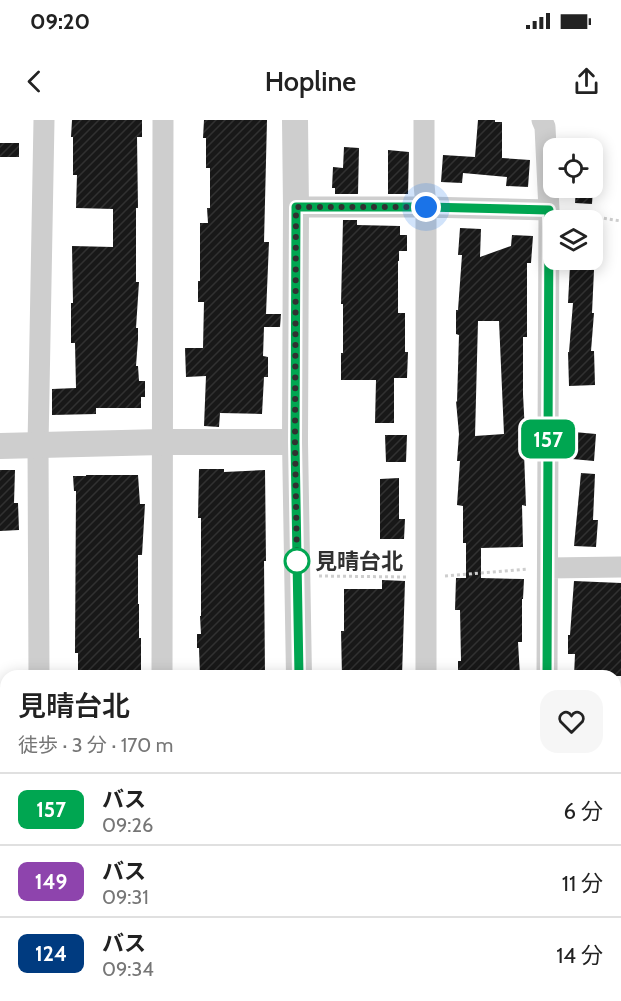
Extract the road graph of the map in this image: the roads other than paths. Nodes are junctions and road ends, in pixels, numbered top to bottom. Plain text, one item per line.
1 (44, 120) edge
2 (163, 120) edge
3 (295, 120) edge
4 (424, 120) edge
5 (542, 120) edge
6 (296, 207) junction
7 (426, 207) junction
8 (549, 210) joint
9 (549, 270) edge
10 (162, 442) junction
11 (295, 442) junction
12 (38, 445) junction
13 (0, 446) edge
14 (548, 567) junction
15 (621, 567) edge
16 (39, 670) edge
17 (162, 670) edge
18 (299, 670) edge
19 (426, 670) edge
20 (547, 670) edge

1 - 12 street
2 - 10 street
3 - 6 street
4 - 7 street
5 - 8 street
6 - 7 street
6 - 11 street
7 - 8 street
7 - 19 street
9 - 14 street
10 - 11 street
10 - 12 street
10 - 17 street
11 - 18 street
12 - 13 street
12 - 16 street
14 - 15 street
14 - 20 street

